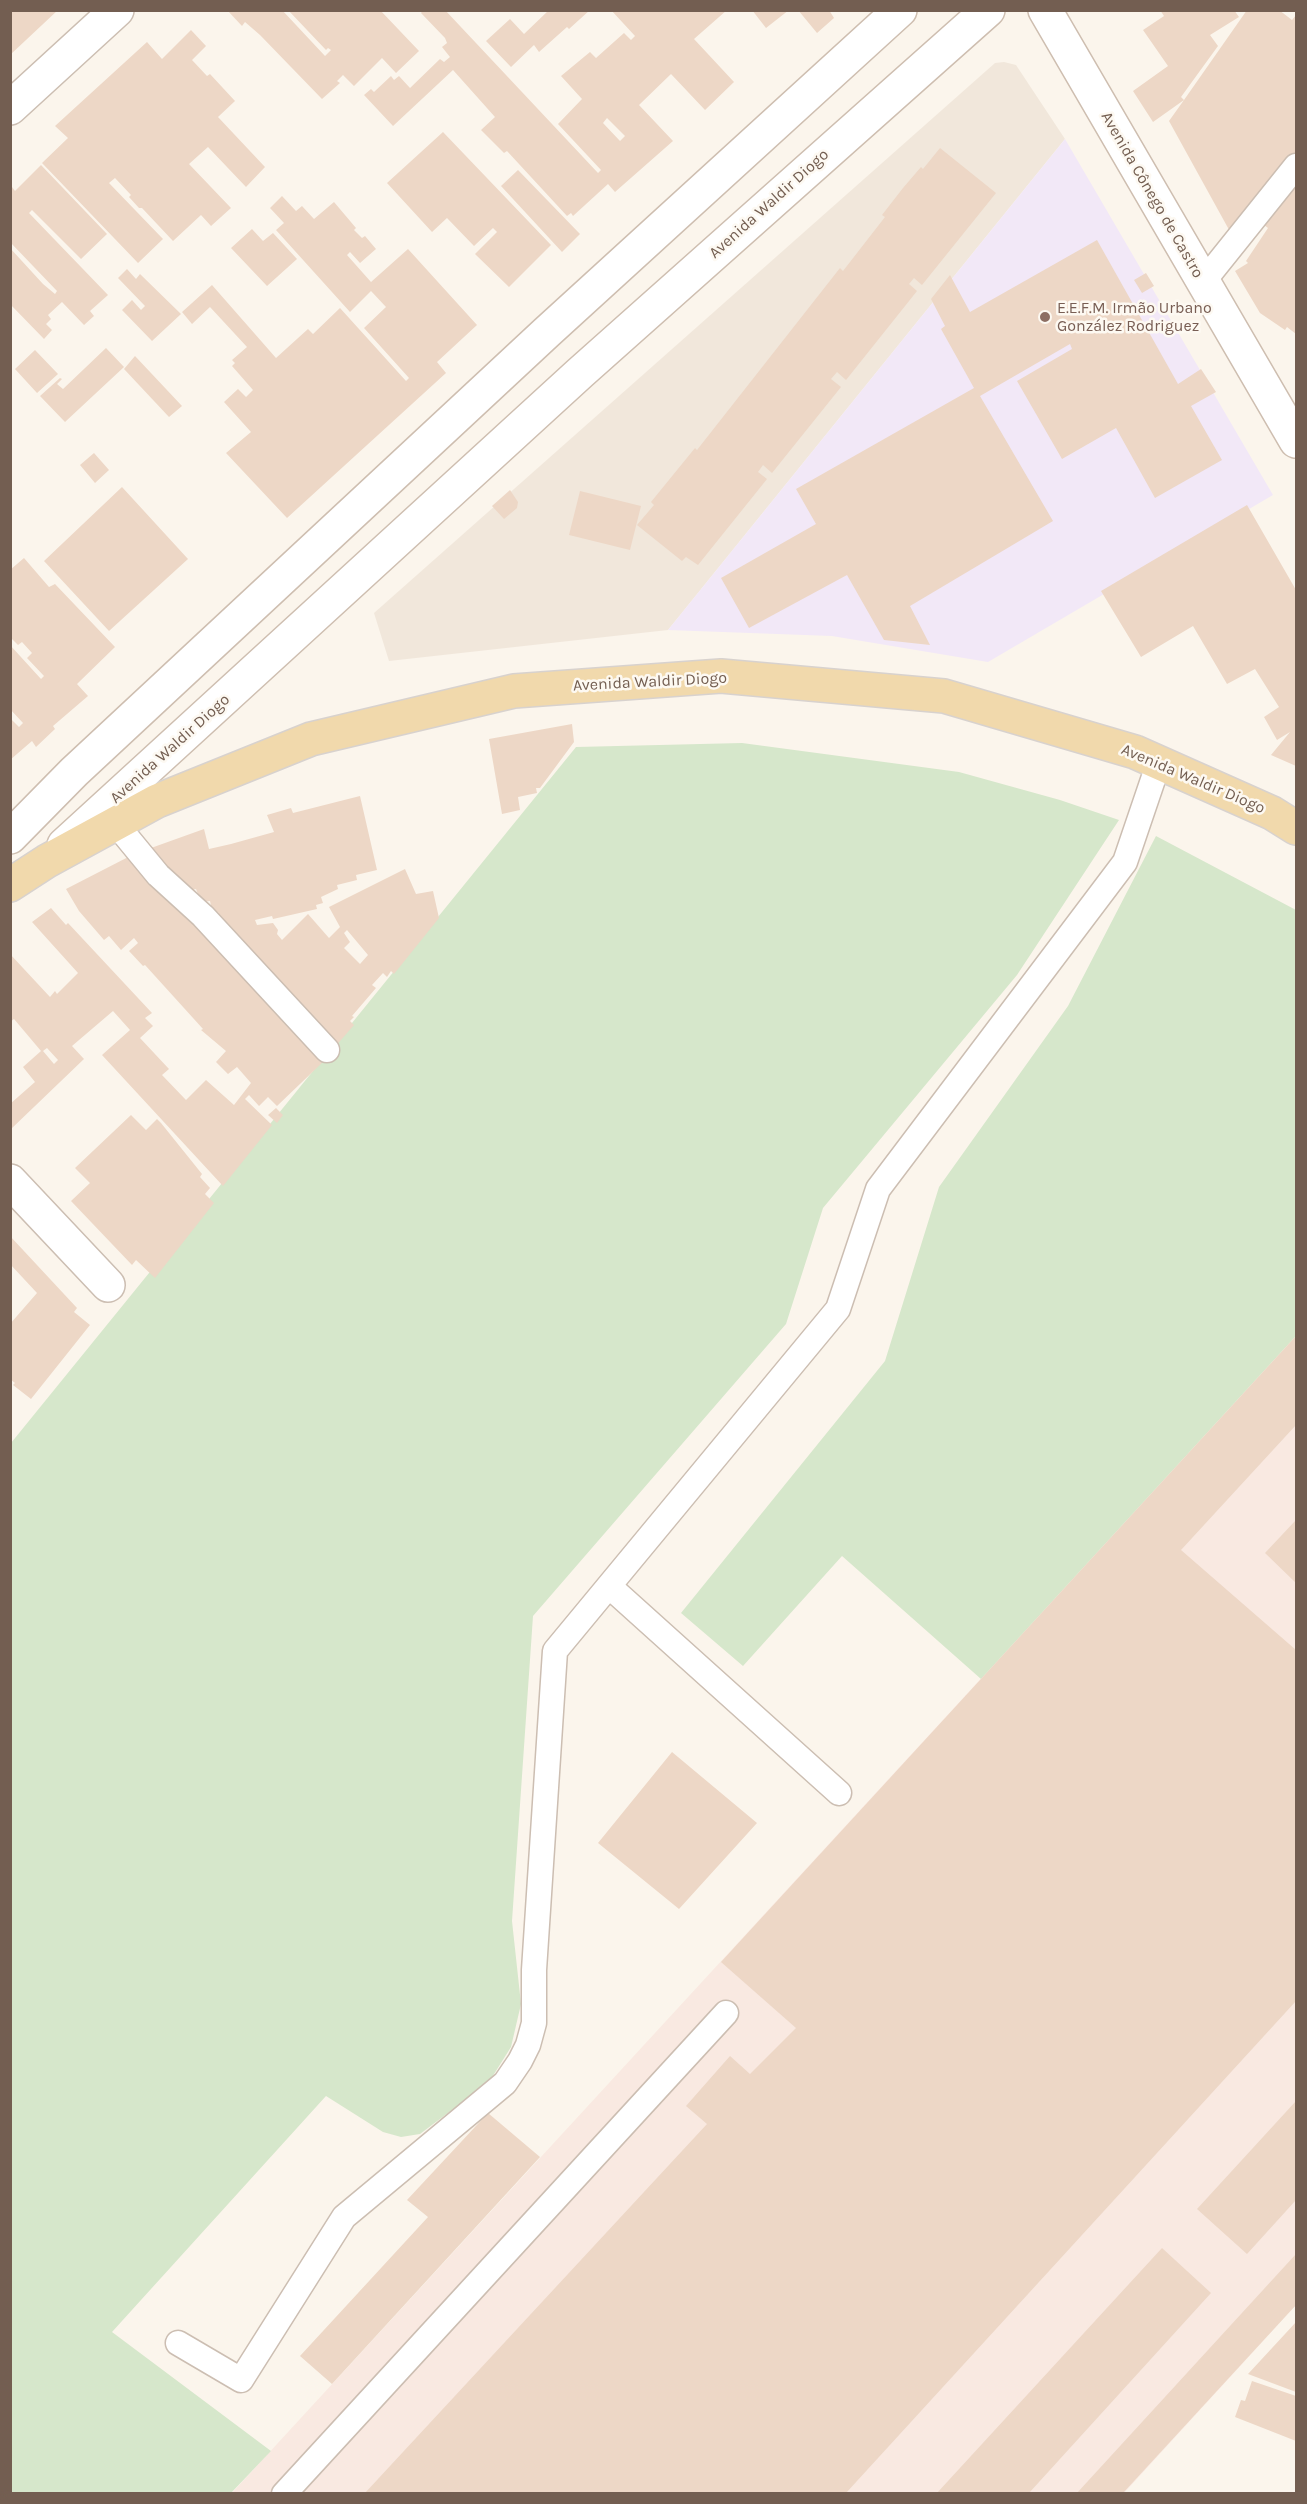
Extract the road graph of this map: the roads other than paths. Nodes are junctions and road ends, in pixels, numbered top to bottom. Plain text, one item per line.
1 (117, 10) edge
2 (900, 10) edge
3 (987, 10) edge
4 (1045, 10) edge
5 (10, 108) edge
6 (1296, 166) edge
7 (1203, 282) junction
8 (547, 332) junction
9 (580, 373) junction
10 (1296, 441) edge
11 (1159, 762) junction
12 (116, 824) junction
13 (1296, 828) edge
14 (10, 837) edge
15 (47, 861) junction
16 (10, 885) edge
17 (327, 1050) dead end
18 (10, 1181) edge
19 (108, 1285) dead end
20 (609, 1587) junction
21 (839, 1793) dead end
22 (726, 2013) dead end
23 (178, 2343) dead end
24 (284, 2493) edge

1 - 5 street
2 - 8 street
3 - 9 street, Avenida Waldir Diogo
4 - 7 street, Avenida Cônego de Castro
6 - 7 lane
7 - 10 street, Avenida Cônego de Castro
8 - 9 street
8 - 14 street
9 - 15 street, Avenida Waldir Diogo
11 - 12 main road, Avenida Waldir Diogo
11 - 13 main road, Avenida Waldir Diogo
11 - 20 lane
12 - 15 main road, Avenida Waldir Diogo
12 - 17 lane
15 - 16 main road, Avenida Waldir Diogo
18 - 19 street
20 - 21 lane
20 - 23 lane
22 - 24 lane

